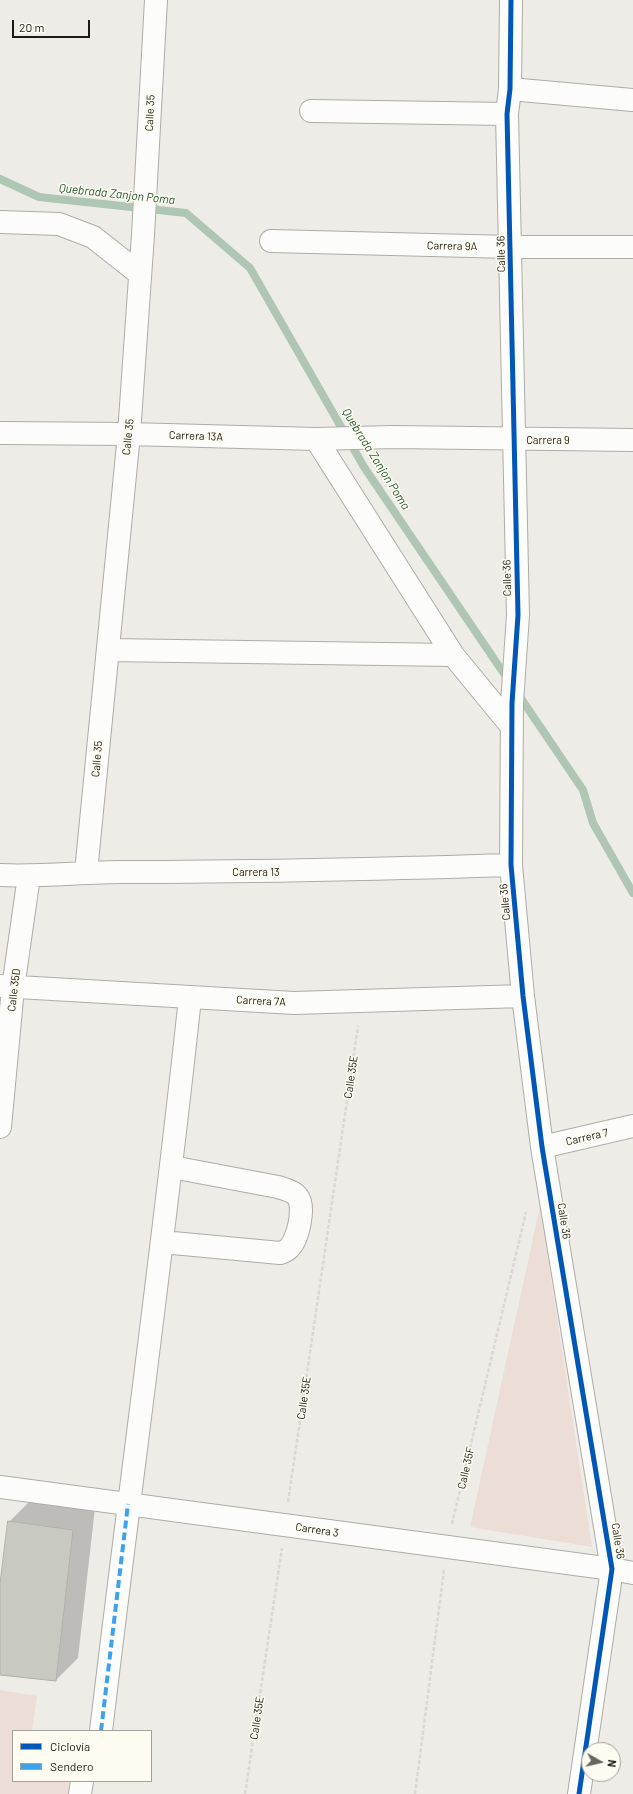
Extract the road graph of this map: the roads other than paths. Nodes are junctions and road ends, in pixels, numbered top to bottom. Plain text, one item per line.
1 (156, 0) edge
2 (512, 0) edge
3 (510, 89) junction
4 (633, 100) edge
5 (311, 111) dead end
6 (507, 114) junction
7 (0, 222) edge
8 (271, 241) dead end
9 (511, 247) junction
10 (633, 247) edge
11 (140, 274) junction
12 (0, 433) edge
13 (129, 434) junction
14 (392, 437) joint
15 (326, 439) junction
16 (514, 439) junction
17 (633, 440) edge
18 (108, 650) junction
19 (453, 655) junction
20 (512, 727) junction
21 (511, 866) junction
22 (86, 872) junction
23 (0, 875) edge
24 (29, 876) junction
25 (7, 987) edge
26 (523, 996) junction
27 (190, 998) junction
28 (633, 1126) edge
29 (0, 1127) edge
30 (542, 1147) junction
31 (172, 1167) junction
32 (162, 1242) junction
33 (0, 1487) edge
34 (128, 1504) junction
35 (623, 1571) edge
36 (101, 1730) edge
37 (82, 1782) edge
38 (80, 1794) edge
39 (580, 1794) edge

1 - 11 street, Calle 35
2 - 3 street, Calle 36
3 - 4 street
3 - 6 street, Calle 36
5 - 6 street
6 - 9 street, Calle 36
7 - 11 street
8 - 9 street, Carrera 9A
9 - 10 street, Carrera 9A
9 - 16 street, Calle 36
11 - 13 street, Calle 35
12 - 13 street, Carrera 13A
13 - 15 street, Carrera 13A
13 - 18 street, Calle 35
14 - 15 street, Carrera 13A
14 - 16 street, Carrera 9
15 - 19 street
16 - 17 street, Carrera 9
16 - 20 street, Calle 36
18 - 19 street
18 - 22 street, Calle 35
19 - 20 street
20 - 21 street, Calle 36
21 - 22 street, Carrera 13
21 - 26 street, Calle 36
22 - 24 street, Carrera 13
23 - 24 street, Carrera 13
24 - 25 street, Calle 35D
25 - 27 street, Carrera 7A
25 - 29 street, Calle 35D
26 - 27 street, Carrera 7A
26 - 30 street, Calle 36
27 - 31 street
28 - 30 street, Carrera 7
30 - 35 street, Calle 36
31 - 32 street
31 - 32 street
32 - 34 street
33 - 34 street, Carrera 3
34 - 35 street, Carrera 3
34 - 36 street
35 - 39 street, Calle 36
37 - 38 street

